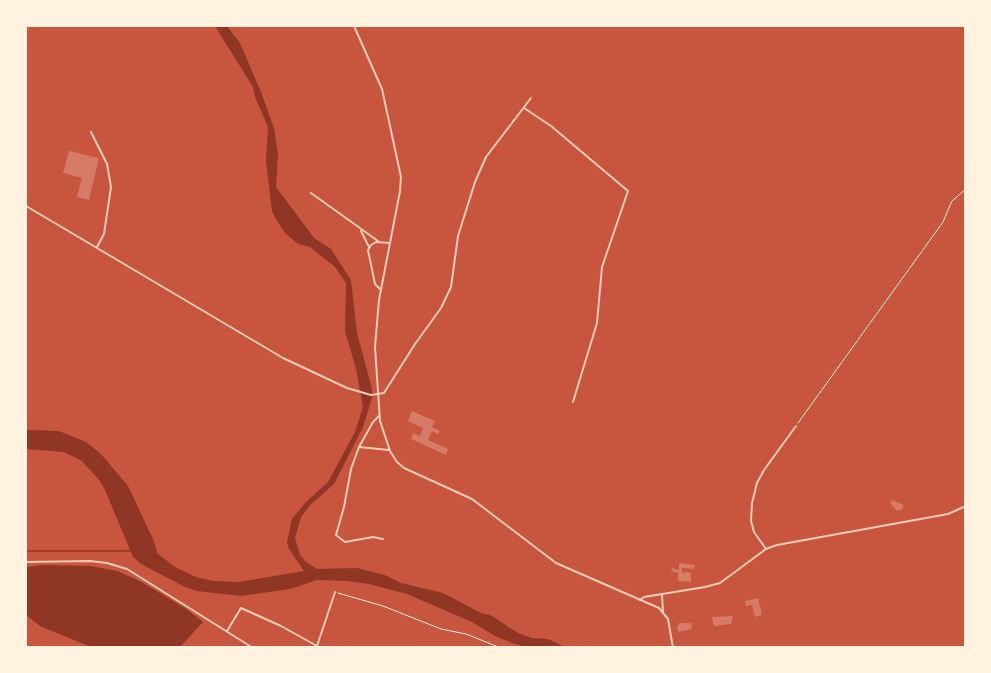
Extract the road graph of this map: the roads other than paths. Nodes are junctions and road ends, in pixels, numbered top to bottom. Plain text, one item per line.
1 (354, 26) edge
2 (531, 98) dead end
3 (524, 108) junction
4 (91, 132) dead end
5 (312, 193) dead end
6 (26, 206) edge
7 (361, 231) junction
8 (378, 242) junction
9 (390, 243) junction
10 (97, 247) junction
11 (369, 249) junction
12 (381, 291) junction
13 (375, 394) junction
14 (573, 402) dead end
15 (379, 416) junction
16 (796, 426) road end
17 (359, 447) junction
18 (390, 450) junction
19 (966, 506) edge
20 (383, 539) dead end
21 (766, 549) junction
22 (26, 562) edge
23 (335, 592) road end
24 (662, 594) junction
25 (640, 600) junction
26 (663, 612) junction
27 (227, 631) junction
28 (318, 647) edge
29 (253, 648) edge
30 (673, 648) edge

1 - 9 street
2 - 3 street
3 - 13 street
3 - 14 street
4 - 10 street
5 - 7 street
6 - 10 street
7 - 8 street
7 - 11 street
8 - 9 street
8 - 11 street
9 - 12 street
10 - 13 street
11 - 12 street
12 - 13 street
13 - 15 street
15 - 17 street
15 - 18 street
16 - 21 street
17 - 18 street
17 - 20 street
18 - 25 street
19 - 21 street
21 - 24 street
22 - 27 street
23 - 28 street
24 - 25 street
24 - 26 street
25 - 26 street
26 - 30 street
27 - 28 street
27 - 29 street

